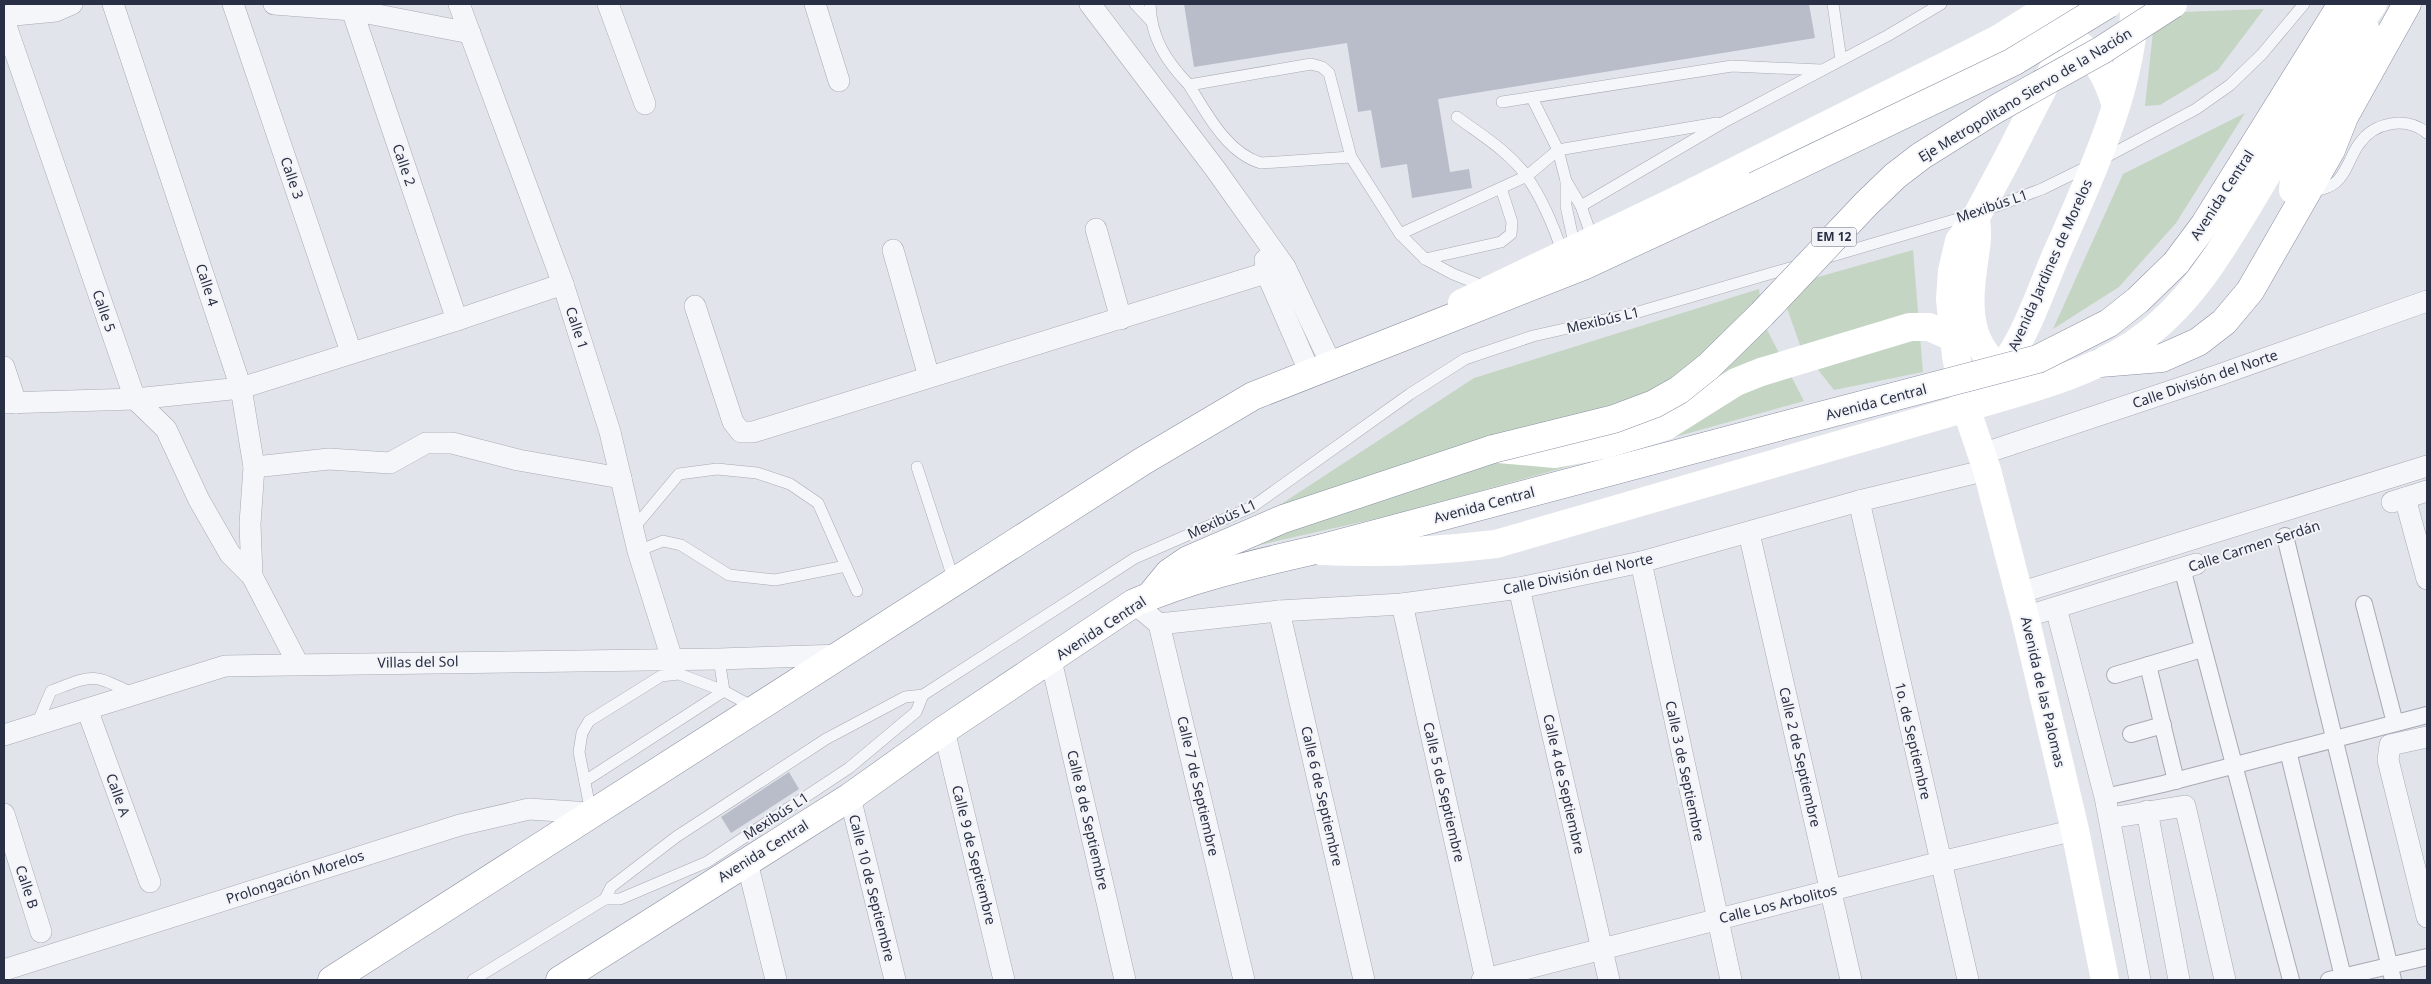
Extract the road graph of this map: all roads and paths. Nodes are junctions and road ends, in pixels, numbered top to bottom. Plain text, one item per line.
1 (72, 4) edge
2 (113, 4) edge
3 (233, 4) edge
4 (274, 4) edge
5 (459, 4) edge
6 (608, 4) edge
7 (815, 4) edge
8 (1090, 4) edge
9 (1135, 4) edge
10 (1150, 4) edge
11 (1833, 4) edge
12 (1941, 4) edge
13 (2054, 4) edge
14 (2082, 4) edge
15 (2108, 4) edge
16 (2134, 4) edge
17 (2173, 4) edge
18 (2304, 4) edge
19 (2342, 4) edge
20 (2407, 4) edge
21 (2372, 5) edge
22 (352, 10) junction
23 (2027, 14) edge
24 (4, 16) edge
25 (4, 20) edge
26 (1151, 21) junction
27 (470, 33) junction
28 (2068, 37) junction
29 (1841, 60) junction
30 (1823, 70) junction
31 (839, 81) dead end
32 (1189, 86) junction
33 (1532, 98) junction
34 (1502, 102) dead end
35 (645, 104) dead end
36 (2116, 106) junction
37 (1457, 117) dead end
38 (1724, 122) junction
39 (2427, 133) edge
40 (1558, 150) junction
41 (1351, 156) junction
42 (2095, 163) junction
43 (1526, 176) junction
44 (1566, 181) junction
45 (1501, 188) junction
46 (2299, 191) junction
47 (1581, 206) junction
48 (1976, 216) junction
49 (1096, 229) dead end
50 (1400, 234) junction
51 (1577, 247) junction
52 (893, 250) dead end
53 (1425, 260) junction
54 (1276, 270) junction
55 (563, 284) junction
56 (1490, 288) junction
57 (2427, 301) edge
58 (694, 306) dead end
59 (1121, 319) junction
60 (457, 320) junction
61 (1954, 338) junction
62 (1369, 350) junction
63 (351, 352) junction
64 (2100, 363) junction
65 (4, 367) edge
66 (1320, 368) junction
67 (2001, 370) junction
68 (929, 377) junction
69 (241, 388) junction
70 (2031, 388) junction
71 (135, 399) junction
72 (10, 403) edge
73 (1966, 408) junction
74 (1492, 448) junction
75 (1984, 462) junction
76 (2427, 466) edge
77 (254, 467) junction
78 (917, 467) dead end
79 (621, 478) junction
80 (2427, 491) edge
81 (1859, 502) junction
82 (632, 529) junction
83 (1749, 533) junction
84 (2284, 536) dead end
85 (1315, 550) junction
86 (638, 552) junction
87 (1640, 562) junction
88 (846, 566) junction
89 (2182, 568) joint
90 (252, 576) junction
91 (2427, 579) edge
92 (955, 583) junction
93 (1519, 588) junction
94 (857, 591) dead end
95 (1143, 599) junction
96 (1402, 604) junction
97 (2364, 604) dead end
98 (2022, 605) junction
99 (2056, 608) junction
100 (1279, 611) junction
101 (1159, 624) junction
102 (2202, 649) junction
103 (842, 655) junction
104 (672, 659) junction
105 (719, 659) junction
106 (1050, 660) junction
107 (298, 664) junction
108 (2148, 665) junction
109 (2116, 675) dead end
110 (724, 691) junction
111 (132, 694) junction
112 (923, 696) junction
113 (87, 709) junction
114 (756, 709) junction
115 (2427, 715) edge
116 (38, 724) junction
117 (2163, 725) junction
118 (944, 730) junction
119 (2390, 731) junction
120 (2131, 734) dead end
121 (4, 735) edge
122 (2427, 737) edge
123 (2335, 739) junction
124 (2288, 751) junction
125 (2233, 766) junction
126 (585, 781) junction
127 (2169, 782) junction
128 (850, 796) junction
129 (2105, 796) junction
130 (2168, 807) junction
131 (2147, 812) junction
132 (592, 813) junction
133 (4, 814) edge
134 (2110, 818) junction
135 (2075, 830) junction
136 (747, 862) junction
137 (1941, 862) junction
138 (150, 882) dead end
139 (1830, 891) junction
140 (604, 899) junction
141 (2427, 917) edge
142 (1717, 920) junction
143 (41, 932) dead end
144 (1602, 949) junction
145 (2427, 957) edge
146 (4, 970) edge
147 (2392, 973) edge
148 (570, 977) edge
149 (2336, 978) edge
150 (332, 980) edge
151 (473, 980) edge
152 (776, 980) edge
153 (895, 980) edge
154 (1004, 980) edge
155 (1125, 980) edge
156 (1244, 980) edge
157 (1364, 980) edge
158 (1485, 980) edge
159 (1609, 980) edge
160 (1731, 980) edge
161 (1851, 980) edge
162 (1968, 980) edge
163 (2105, 980) edge
164 (2140, 980) edge
165 (2179, 980) edge
166 (2224, 980) edge
167 (2291, 980) edge

1 - 24 street
2 - 69 street, Calle 4
3 - 63 street, Calle 3
4 - 22 street
5 - 27 street, Calle 1
6 - 35 street
7 - 31 street
8 - 54 street
9 - 26 lane
10 - 26 lane
11 - 29 lane
12 - 29 lane
13 - 23 main road
14 - 28 main road
15 - 62 main road, bridge
16 - 36 main road, Avenida Jardines de Morelos
17 - 74 main road, Eje Metropolitano Siervo de la Nación / EM 12, bridge
18 - 42 lane, Mexibús L1
19 - 85 main road, Avenida Central, bridge
20 - 46 main road
21 - 46 main road
21 - 64 main road
22 - 27 street
22 - 60 street, Calle 2
23 - 28 main road
23 - 51 main road
25 - 71 street, Calle 5
26 - 32 lane
27 - 55 street, Calle 1
28 - 36 main road
28 - 48 main road
29 - 30 lane
30 - 33 lane
30 - 38 lane
32 - 41 lane
32 - 41 lane
33 - 34 lane
33 - 40 lane
36 - 42 main road, Avenida Jardines de Morelos
37 - 43 lane
38 - 40 lane
38 - 47 lane
39 - 46 lane
40 - 43 lane
40 - 44 lane
41 - 50 lane
42 - 48 lane, Mexibús L1
42 - 67 main road, Avenida Jardines de Morelos
43 - 45 lane
43 - 51 lane
44 - 47 lane
44 - 51 lane
45 - 50 lane
45 - 53 lane
46 - 64 main road
47 - 51 lane
48 - 61 main road
48 - 67 main road
48 - 112 lane, Mexibús L1
49 - 59 street
50 - 53 lane
51 - 56 main road
52 - 68 street
53 - 56 lane
54 - 59 street
54 - 66 street
55 - 60 street
55 - 79 street, Calle 1
56 - 62 main road
57 - 75 street, Calle División del Norte
58 - 68 street
59 - 68 street
60 - 63 street
61 - 73 main road
61 - 74 main road
62 - 66 main road
63 - 69 street
64 - 70 main road
65 - 72 street
66 - 92 main road
67 - 70 main road
67 - 73 main road, Avenida Jardines de Morelos
69 - 71 street
69 - 77 street, Calle 4
70 - 73 main road
71 - 72 street
71 - 90 street, Calle 5
73 - 75 main road, Avenida de las Palomas
73 - 85 main road
74 - 95 main road, Eje Metropolitano Siervo de la Nación
75 - 81 street, Calle División del Norte
75 - 98 main road, Avenida de las Palomas
76 - 98 street, Calle Carmen Serdán
77 - 79 street
77 - 90 street, Calle 4
78 - 92 lane
79 - 82 street, Calle 1
80 - 91 street
81 - 83 street, Calle División del Norte
81 - 137 street, 1o. de Septiembre
82 - 86 street, Calle 1
82 - 88 lane
83 - 87 street, Calle División del Norte
83 - 139 street, Calle 2 de Septiembre
84 - 123 street
85 - 95 main road, Avenida Central
86 - 88 lane
86 - 104 street, Calle 1
87 - 93 street, Calle División del Norte
87 - 142 street, Calle 3 de Septiembre
88 - 94 lane
89 - 99 street, Calle Carmen Serdán
89 - 102 street
90 - 107 street
92 - 103 main road
93 - 96 street, Calle División del Norte
93 - 144 street, Calle 4 de Septiembre
95 - 101 street
95 - 106 main road, Avenida Central
96 - 100 street, Calle División del Norte
96 - 158 street, Calle 5 de Septiembre
97 - 119 street
98 - 99 street, Calle Carmen Serdán
98 - 135 main road, Avenida de las Palomas
99 - 129 street
100 - 101 street, Calle División del Norte
100 - 157 street, Calle 6 de Septiembre
101 - 156 street, Calle 7 de Septiembre
102 - 108 street
102 - 125 street
103 - 105 street, Villas del Sol
103 - 114 main road
104 - 105 street, Villas del Sol
104 - 107 street, Villas del Sol
105 - 110 lane
106 - 118 main road, Avenida Central
106 - 155 street, Calle 8 de Septiembre
107 - 111 street, Villas del Sol
108 - 109 street
108 - 117 street
110 - 114 lane
110 - 126 lane
110 - 126 lane
111 - 113 street, Villas del Sol
111 - 116 lane
112 - 140 lane, Mexibús L1
112 - 140 lane, Mexibús L1
113 - 116 street, Villas del Sol
113 - 138 street, Calle A
114 - 132 main road
115 - 119 street
116 - 121 street, Villas del Sol
117 - 120 street
117 - 127 street
118 - 128 main road, Avenida Central
118 - 154 street, Calle 9 de Septiembre
119 - 122 street
119 - 123 street
119 - 141 street
123 - 124 street
123 - 147 street
124 - 125 street
124 - 149 street
125 - 127 street
125 - 167 street
126 - 132 lane
127 - 129 street
127 - 130 street
128 - 136 main road, Avenida Central
128 - 153 street, Calle 10 de Septiembre
129 - 134 street
130 - 131 street
130 - 166 street
131 - 134 street
131 - 165 street
132 - 146 street, Prolongación Morelos
132 - 150 main road
133 - 143 street, Calle B
134 - 164 street
135 - 137 street, Calle Los Arbolitos
135 - 163 main road, Avenida de las Palomas
136 - 148 main road, Avenida Central
136 - 152 street
137 - 139 street, Calle Los Arbolitos
137 - 162 street, 1o. de Septiembre
139 - 142 street, Calle Los Arbolitos
139 - 161 street, Calle 2 de Septiembre
140 - 151 lane, Mexibús L1
142 - 144 street, Calle Los Arbolitos
142 - 160 street, Calle 3 de Septiembre
144 - 158 street, Calle Los Arbolitos
144 - 159 street, Calle 4 de Septiembre
145 - 147 street
147 - 149 street

